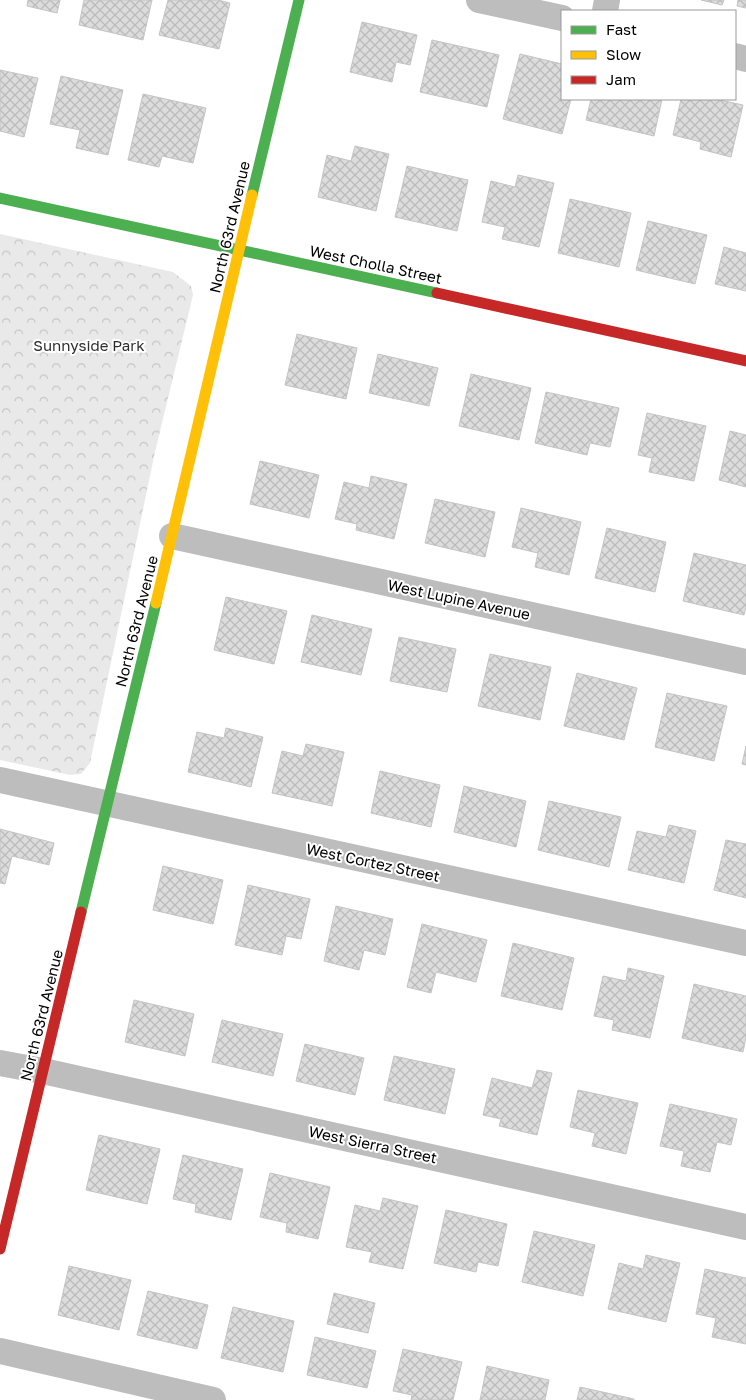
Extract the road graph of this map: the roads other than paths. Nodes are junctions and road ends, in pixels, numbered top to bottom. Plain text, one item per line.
1 (299, 0) edge
2 (479, 0) edge
3 (561, 18) edge
4 (0, 198) edge
5 (240, 249) junction
6 (746, 361) edge
7 (172, 536) junction
8 (746, 662) edge
9 (0, 780) edge
10 (107, 804) junction
11 (746, 943) edge
12 (0, 1063) edge
13 (43, 1071) junction
14 (746, 1227) edge
15 (0, 1249) edge
16 (0, 1351) edge
17 (213, 1400) edge

1 - 5 street, North 63rd Avenue
2 - 3 street
4 - 5 street, West Cholla Street
5 - 6 street, West Cholla Street
5 - 7 street, North 63rd Avenue
7 - 8 street, West Lupine Avenue
7 - 10 street, North 63rd Avenue
9 - 10 street, West Cortez Street
10 - 11 street, West Cortez Street
10 - 13 street, North 63rd Avenue
12 - 13 street, West Sierra Street
13 - 14 street, West Sierra Street
13 - 15 street, North 63rd Avenue
16 - 17 street

